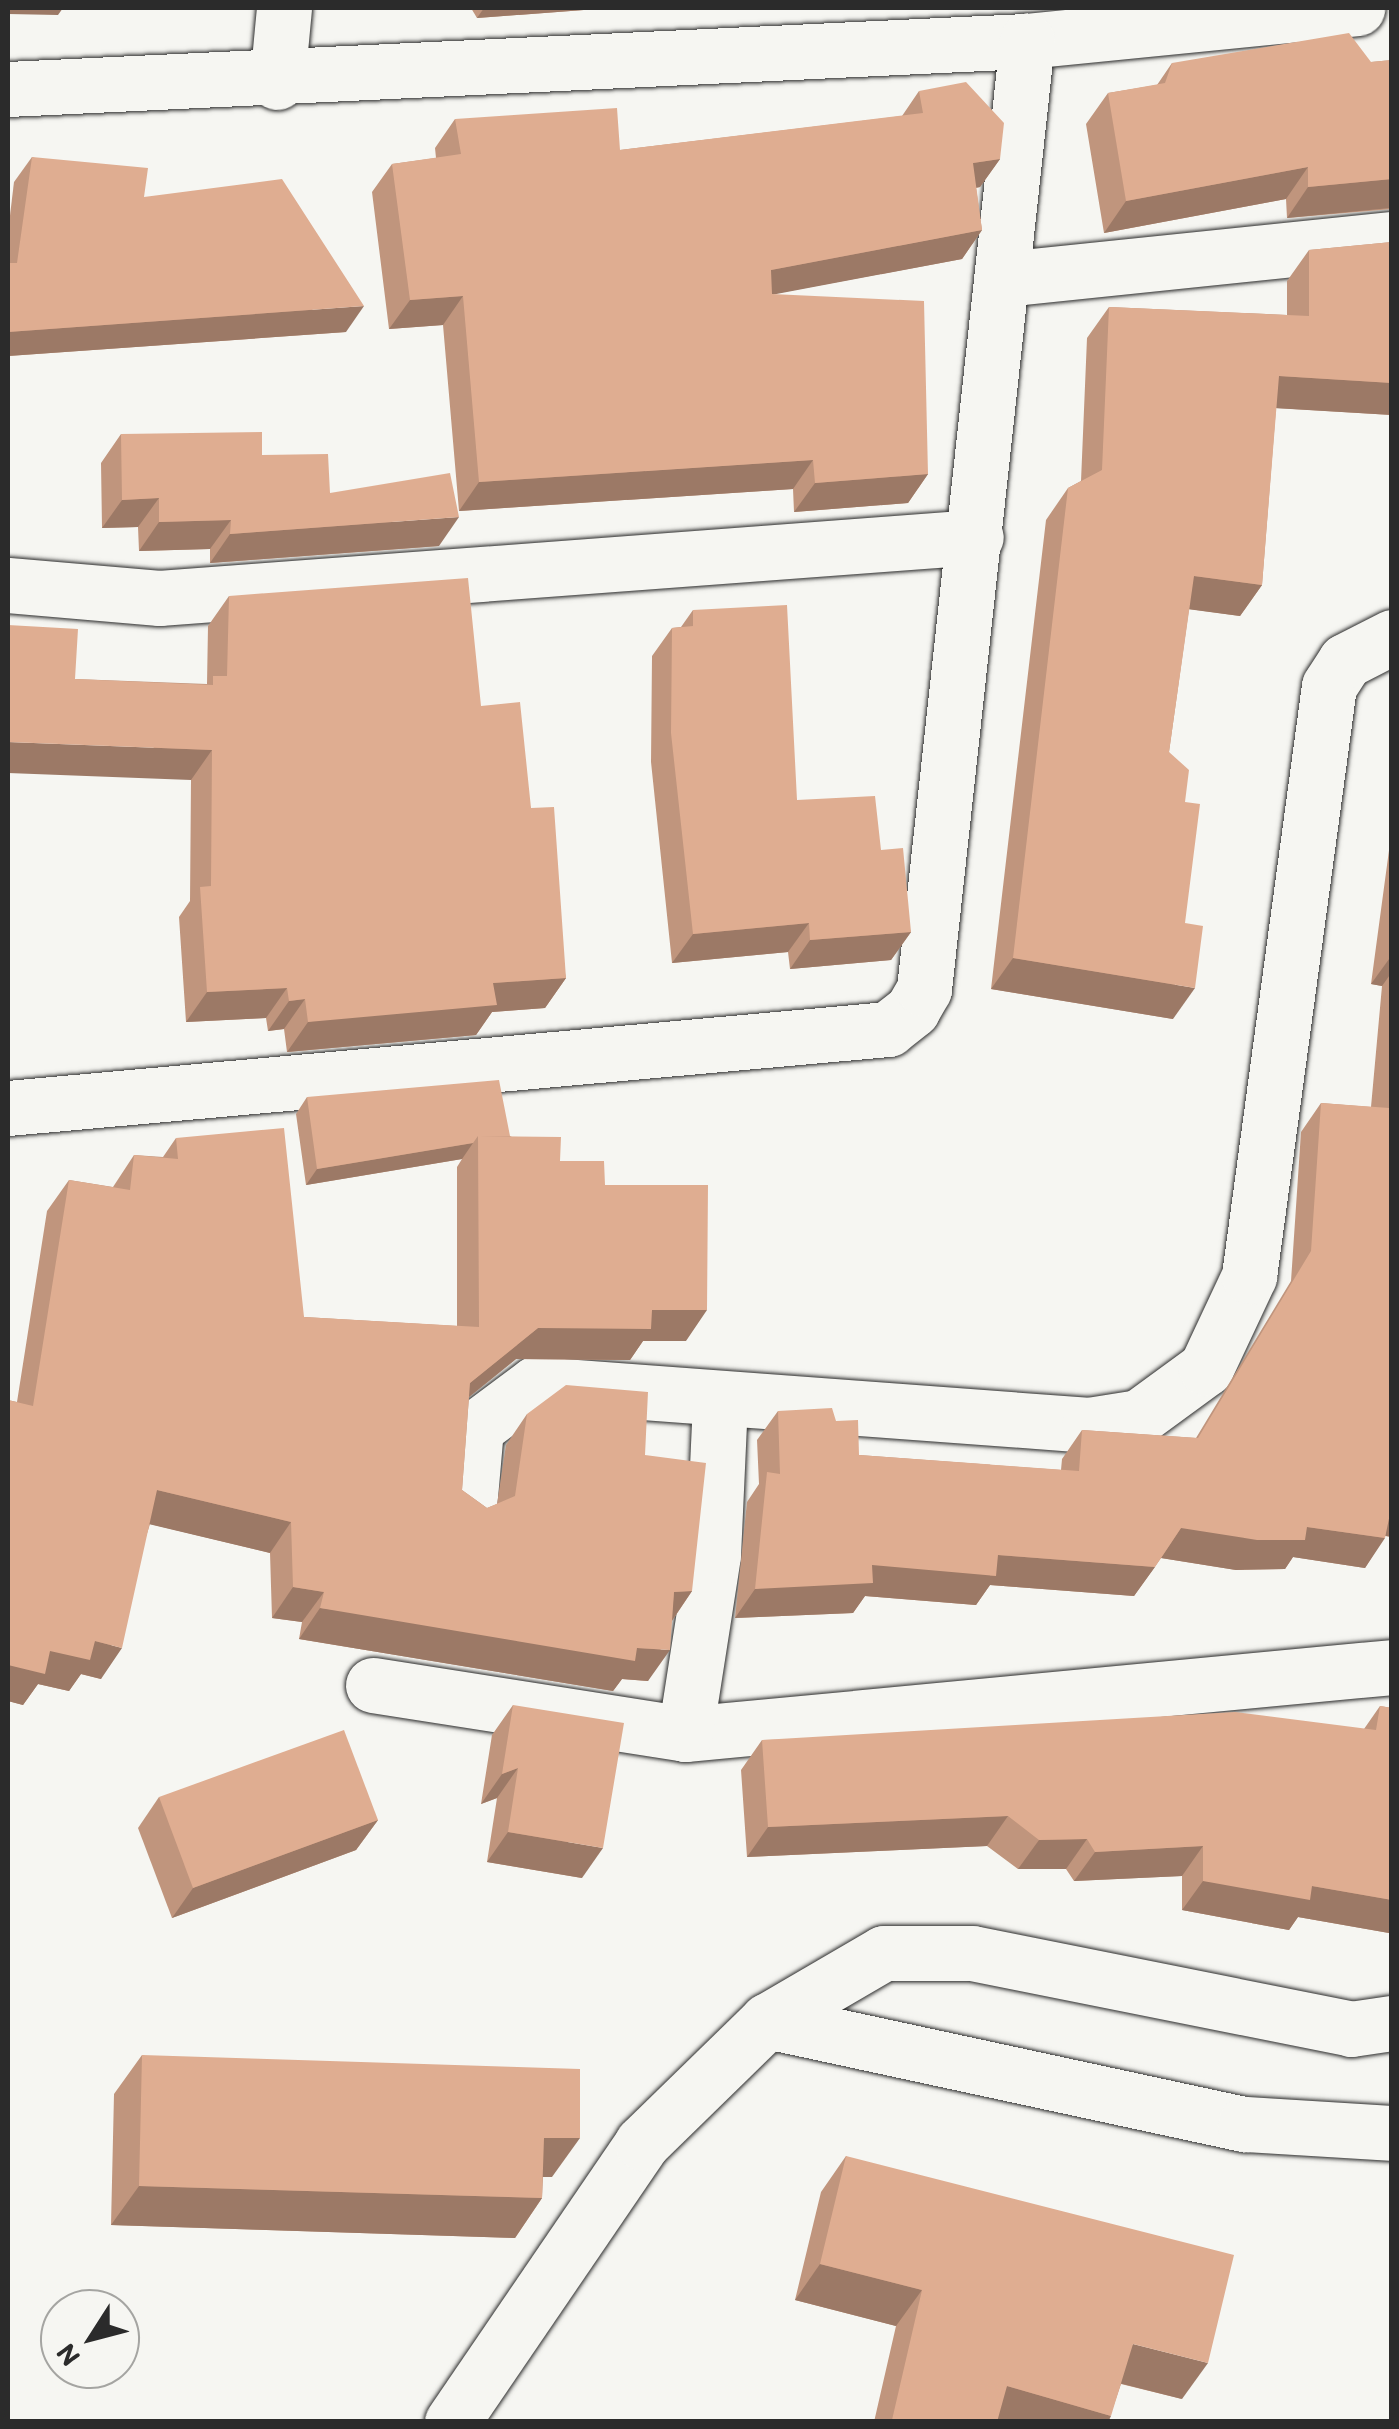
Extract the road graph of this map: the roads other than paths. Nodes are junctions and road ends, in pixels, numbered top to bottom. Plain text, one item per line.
1 (284, 8) edge
2 (1356, 8) edge
3 (1027, 41) junction
4 (277, 82) junction
5 (8, 89) edge
6 (1392, 239) edge
7 (1003, 278) junction
8 (976, 537) junction
9 (8, 585) edge
10 (1392, 636) edge
11 (9, 1114) edge
12 (720, 1400) junction
13 (469, 1508) edge
14 (1392, 1667) edge
15 (373, 1684) dead end
16 (685, 1734) junction
17 (767, 2021) junction
18 (1392, 2023) edge
19 (1392, 2132) edge
20 (452, 2422) edge

1 - 4 street
2 - 3 street
3 - 4 street
3 - 7 street
4 - 5 street
6 - 7 street
7 - 8 street
8 - 9 street
8 - 11 street
10 - 12 street
12 - 13 street
12 - 16 street
14 - 16 street
15 - 16 street
17 - 18 street
17 - 19 street
17 - 20 street

